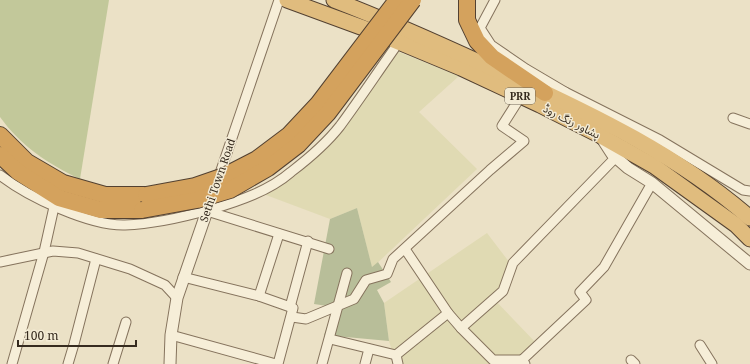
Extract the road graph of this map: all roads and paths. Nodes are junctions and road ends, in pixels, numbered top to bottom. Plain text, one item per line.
1 (279, 0) edge
2 (287, 0) edge
3 (334, 0) edge
4 (397, 0) edge
5 (413, 0) edge
6 (467, 0) edge
7 (495, 0) edge
8 (399, 42) junction
9 (545, 93) junction
10 (521, 96) junction
11 (567, 98) junction
12 (733, 118) dead end
13 (750, 124) edge
14 (0, 135) edge
15 (601, 136) junction
16 (0, 154) edge
17 (616, 157) junction
18 (0, 175) edge
19 (652, 183) junction
20 (750, 192) edge
21 (144, 202) junction
22 (54, 207) junction
23 (207, 211) junction
24 (747, 215) edge
25 (279, 234) junction
26 (750, 239) edge
27 (308, 242) junction
28 (405, 248) junction
29 (328, 249) dead end
30 (44, 252) junction
31 (96, 259) junction
32 (0, 262) edge
33 (750, 264) edge
34 (347, 274) dead end
35 (183, 277) junction
36 (259, 296) junction
37 (177, 298) junction
38 (339, 304) junction
39 (290, 307) junction
40 (448, 312) junction
41 (292, 317) junction
42 (126, 322) dead end
43 (461, 328) junction
44 (171, 335) junction
45 (330, 339) junction
46 (700, 345) dead end
47 (369, 349) junction
48 (397, 360) edge
49 (524, 362) edge
50 (12, 364) edge
51 (68, 364) edge
52 (113, 364) edge
53 (170, 364) edge
54 (277, 364) edge
55 (322, 364) edge
56 (365, 364) edge
57 (712, 364) edge

1 - 23 street, Sethi Town Road
2 - 8 highway, پشاور رنگ روڈ / PRR
3 - 9 highway, پشاور رنگ روڈ / PRR
4 - 21 highway, bridge
5 - 21 highway, bridge
6 - 9 highway
7 - 11 street
8 - 10 highway, پشاور رنگ روڈ / PRR
8 - 23 street
9 - 11 highway, پشاور رنگ روڈ / PRR
10 - 15 highway, پشاور رنگ روڈ / PRR
10 - 28 street
11 - 20 street
11 - 24 highway, پشاور رنگ روڈ / PRR
12 - 13 street
14 - 21 highway
15 - 17 street
15 - 26 highway, پشاور رنگ روڈ / PRR
16 - 21 highway
17 - 19 street
17 - 43 street
18 - 22 street
19 - 33 street
19 - 49 street
22 - 23 street
22 - 30 street
23 - 25 street
23 - 35 street, Sethi Town Road
25 - 27 street
25 - 36 street
27 - 29 street
27 - 39 street
28 - 38 street
28 - 40 street
30 - 31 street
30 - 32 street
30 - 50 street
31 - 37 street
31 - 51 street
34 - 38 street
35 - 36 street
35 - 37 street, Sethi Town Road
36 - 39 street
37 - 44 street, Sethi Town Road
38 - 41 street
38 - 45 street
39 - 41 street
40 - 43 street
40 - 48 street
41 - 54 street
42 - 52 street
43 - 49 street
44 - 53 street, Sethi Town Road
44 - 54 street
45 - 47 street
45 - 55 street
46 - 57 street
47 - 48 street
47 - 56 street

